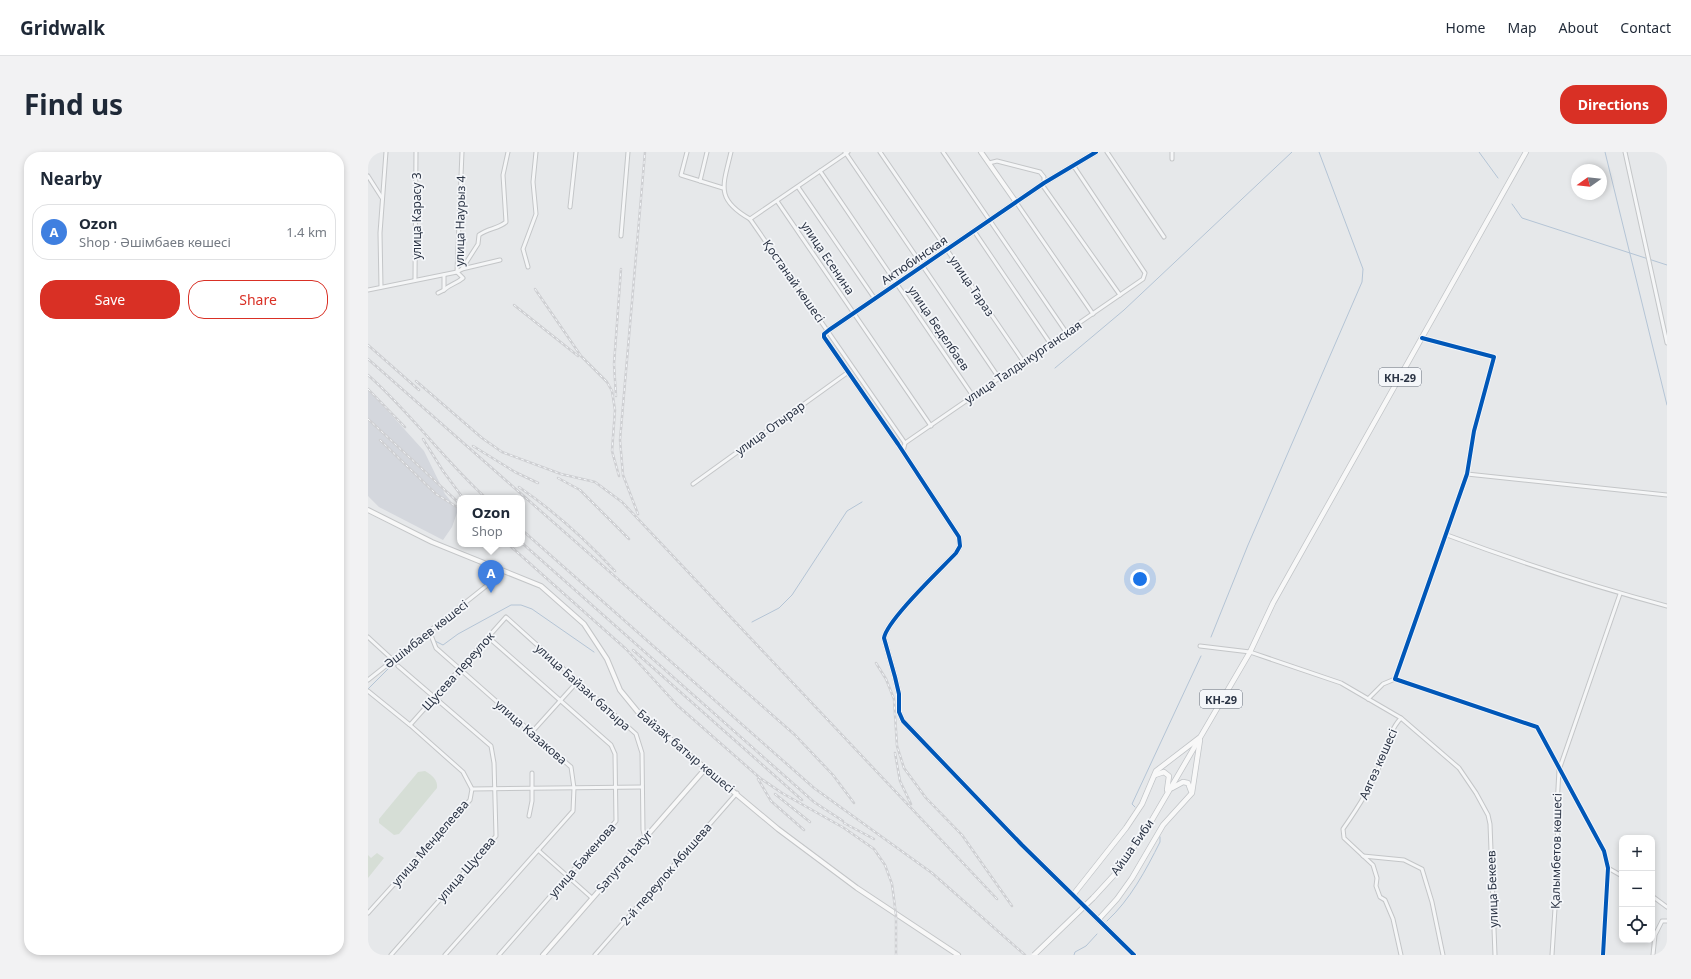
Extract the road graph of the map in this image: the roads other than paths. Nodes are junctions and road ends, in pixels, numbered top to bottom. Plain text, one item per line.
1 (386, 152) edge
2 (416, 152) edge
3 (462, 152) edge
4 (508, 152) edge
5 (536, 152) edge
6 (576, 152) edge
7 (628, 152) edge
8 (687, 152) edge
9 (707, 152) edge
10 (731, 152) edge
11 (846, 152) edge
12 (880, 152) edge
13 (943, 152) edge
14 (981, 152) edge
15 (1096, 152) edge
16 (1107, 152) edge
17 (1172, 152) edge
18 (1526, 152) edge
19 (1624, 152) edge
20 (1172, 159) dead end
21 (988, 163) junction
22 (1073, 165) junction
23 (820, 171) junction
24 (368, 176) edge
25 (700, 181) junction
26 (1044, 185) junction
27 (798, 187) junction
28 (723, 188) junction
29 (382, 198) junction
30 (777, 201) junction
31 (1016, 202) junction
32 (570, 207) dead end
33 (750, 219) junction
34 (989, 221) junction
35 (974, 231) junction
36 (621, 236) dead end
37 (1164, 238) dead end
38 (947, 250) junction
39 (500, 260) dead end
40 (528, 267) dead end
41 (922, 267) junction
42 (462, 269) junction
43 (457, 272) junction
44 (444, 275) junction
45 (415, 280) junction
46 (898, 284) junction
47 (381, 287) junction
48 (368, 290) edge
49 (444, 290) junction
50 (438, 293) dead end
51 (1120, 295) junction
52 (875, 299) junction
53 (853, 314) junction
54 (1093, 314) junction
55 (829, 330) junction
56 (1066, 332) junction
57 (1422, 338) junction
58 (1050, 343) junction
59 (1667, 343) edge
60 (1023, 361) junction
61 (847, 373) junction
62 (999, 378) junction
63 (973, 396) junction
64 (931, 426) junction
65 (905, 443) junction
66 (903, 452) junction
67 (1467, 474) junction
68 (693, 484) dead end
69 (1667, 495) edge
70 (368, 510) edge
71 (1447, 535) junction
72 (499, 571) junction
73 (1620, 594) junction
74 (1667, 606) edge
75 (506, 618) joint
76 (429, 630) junction
77 (488, 637) junction
78 (368, 638) edge
79 (1200, 646) dead end
80 (1250, 652) junction
81 (393, 660) junction
82 (398, 666) dead end
83 (459, 670) junction
84 (1395, 679) junction
85 (368, 680) edge
86 (578, 681) junction
87 (368, 691) edge
88 (434, 697) junction
89 (1368, 699) junction
90 (560, 700) junction
91 (1401, 718) junction
92 (410, 725) junction
93 (532, 732) junction
94 (1201, 736) junction
95 (706, 768) junction
96 (1558, 770) junction
97 (532, 774) dead end
98 (1154, 776) junction
99 (642, 787) junction
100 (531, 788) junction
101 (574, 788) junction
102 (616, 788) junction
103 (472, 789) junction
104 (494, 789) junction
105 (1192, 792) junction
106 (737, 793) junction
107 (1167, 793) junction
108 (529, 816) dead end
109 (646, 837) junction
110 (538, 850) junction
111 (1363, 856) junction
112 (1608, 868) junction
113 (1619, 874) edge
114 (567, 877) junction
115 (1073, 895) junction
116 (592, 898) junction
117 (1655, 898) edge
118 (1667, 907) edge
119 (368, 913) edge
120 (1098, 920) junction
121 (1667, 921) edge
122 (391, 955) edge
123 (445, 955) edge
124 (499, 955) edge
125 (543, 955) edge
126 (595, 955) edge
127 (958, 955) edge
128 (1034, 955) edge
129 (1134, 955) edge
130 (1401, 955) edge
131 (1442, 955) edge
132 (1495, 955) edge
133 (1552, 955) edge
134 (1603, 955) edge
135 (1653, 955) edge

1 - 29 street
2 - 45 street, улица Карасу 3
3 - 43 street, улица Наурыз 4
4 - 42 street
5 - 40 street
6 - 32 street
7 - 36 street
8 - 25 street
9 - 25 street
10 - 28 street
11 - 23 street
11 - 41 street
12 - 38 street, улица Тараз
13 - 34 street
14 - 21 street
15 - 22 street, Актюбинская
16 - 37 street
17 - 20 street
18 - 57 main road, КН-29
19 - 59 street
21 - 26 street
21 - 31 street
22 - 26 street, Актюбинская
22 - 51 street, улица Талдыкурганская
23 - 27 street
23 - 46 street, улица Беделбаев
24 - 29 street
25 - 28 street
26 - 31 street, Актюбинская
26 - 51 street
27 - 30 street
27 - 52 street, улица Есенина
28 - 33 street
29 - 47 street
30 - 33 street
30 - 53 street, улица Есенина
31 - 34 street, Актюбинская
31 - 54 street
33 - 55 street, Қостанай көшесі
34 - 35 street, Актюбинская
34 - 56 street
35 - 38 street, Актюбинская
35 - 58 street
38 - 41 street, Актюбинская
38 - 60 street, улица Тараз
39 - 42 street, улица Наурыз 4
41 - 46 street, Актюбинская
41 - 62 street
42 - 43 street, улица Наурыз 4
43 - 44 street
43 - 49 street
44 - 45 street
44 - 49 street
45 - 47 street
46 - 52 street, Актюбинская
46 - 63 street, улица Беделбаев
47 - 48 street
49 - 50 street
51 - 54 street, улица Талдыкурганская
52 - 53 street, Актюбинская
53 - 55 street, Актюбинская
53 - 64 street, улица Есенина
54 - 56 street, улица Талдыкурганская
55 - 61 street, Актюбинская
55 - 65 street, Қостанай көшесі
56 - 58 street, улица Талдыкурганская
57 - 67 street
57 - 80 main road, КН-29
58 - 60 street, улица Талдыкурганская
60 - 62 street, улица Талдыкурганская
61 - 66 street
61 - 68 street, улица Отырар
62 - 63 street, улица Талдыкурганская
63 - 64 street, улица Талдыкурганская
64 - 65 street, улица Талдыкурганская
65 - 66 street
66 - 115 street
67 - 69 street
67 - 71 street
70 - 72 street, Байзақ батыр көшесі
71 - 73 street
71 - 84 street
72 - 76 street, Әшімбаев көшесі
72 - 95 street, Байзақ батыр көшесі
73 - 74 street
73 - 96 street
75 - 77 street, Щусева переулок
75 - 86 street, улица Байзак батыра
76 - 81 street, Әшімбаев көшесі
76 - 83 street, улица Казакова
77 - 83 street, Щусева переулок
77 - 90 street, улица Баженова
78 - 81 street
79 - 80 street, улица Бекеев
80 - 89 street, улица Бекеев
80 - 94 main road, КН-29
81 - 85 street, Әшімбаев көшесі
82 - 88 street, улица Щусева
83 - 88 street, Щусева переулок
83 - 93 street, улица Казакова
84 - 89 street
84 - 96 street
86 - 90 street
86 - 99 street, улица Байзак батыра
87 - 92 street, улица Менделеева
88 - 92 street, Щусева переулок
88 - 104 street, улица Щусева
89 - 91 street, улица Бекеев
90 - 93 street
90 - 102 street, улица Баженова
91 - 111 street, Аягөз көшесі
91 - 132 street, улица Бекеев
92 - 103 street, улица Менделеева
93 - 101 street, улица Казакова
94 - 98 main road
94 - 105 main road
94 - 107 main road, КН-29
95 - 106 street, Байзақ батыр көшесі
95 - 109 street, Sanyraq batyr
96 - 112 street
96 - 133 street, Қалымбетов көшесі
97 - 100 street
98 - 107 main road
98 - 115 main road
99 - 102 street
99 - 109 street, улица Байзак батыра
100 - 101 street
100 - 104 street
100 - 108 street
101 - 102 street
101 - 110 street, улица Казакова
102 - 114 street, улица Баженова
103 - 104 street
103 - 119 street, улица Менделеева
104 - 122 street, улица Щусева
105 - 107 main road
105 - 120 main road
106 - 126 street, 2-й переулок Абишева
106 - 127 street, Байзақ батыр көшесі
107 - 128 main road, Айша Биби / КН-29, bridge
109 - 116 street, Sanyraq batyr
110 - 114 street
110 - 123 street, улица Казакова
111 - 130 street, Аягөз көшесі
111 - 131 street
112 - 113 street
112 - 134 street
114 - 116 street
114 - 124 street, улица Баженова
115 - 120 street
116 - 125 street, Sanyraq batyr
117 - 118 street
120 - 129 street
121 - 135 street

